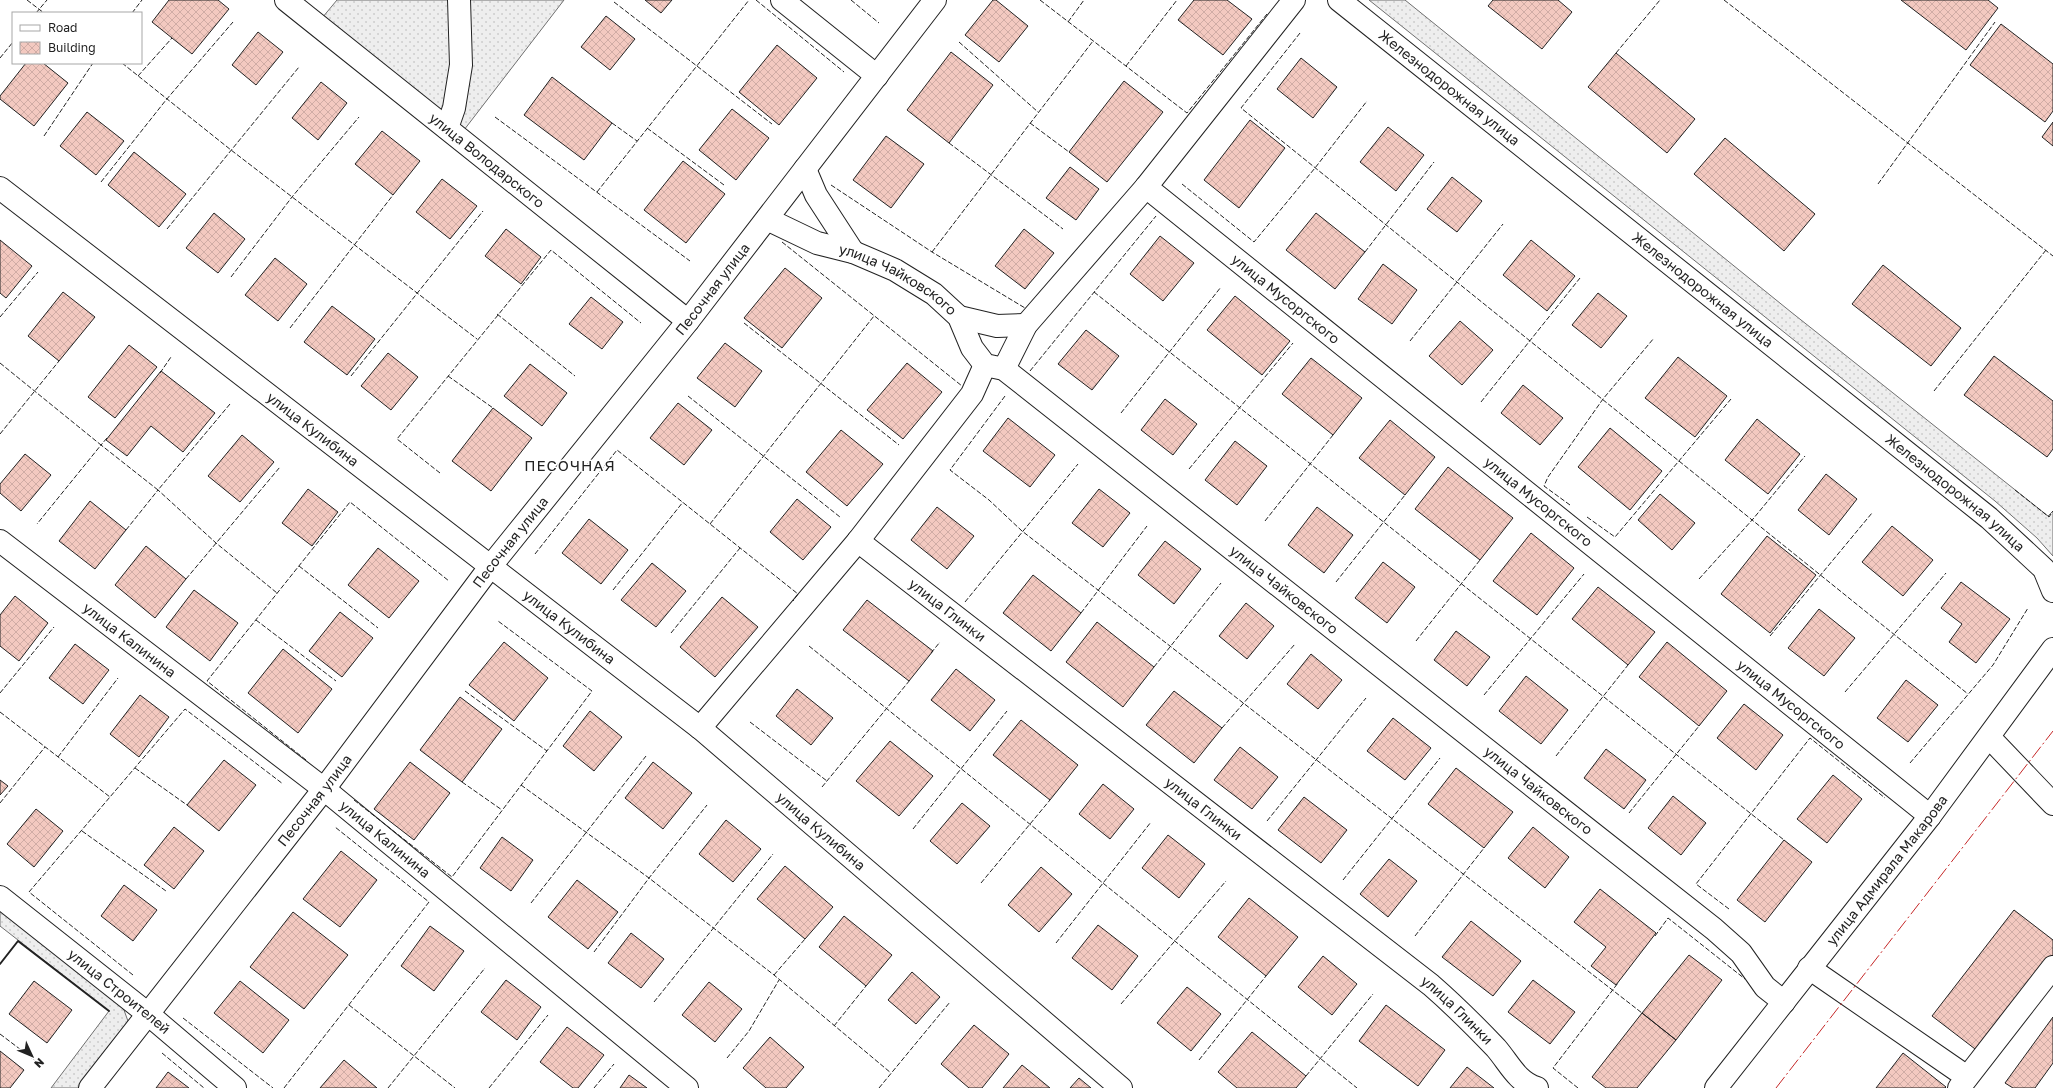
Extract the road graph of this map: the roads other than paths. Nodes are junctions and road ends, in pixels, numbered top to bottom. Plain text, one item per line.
1 (286, 0) edge
2 (459, 0) edge
3 (782, 0) edge
4 (935, 0) edge
5 (1294, 0) edge
6 (1340, 0) edge
7 (877, 76) junction
8 (447, 128) junction
9 (805, 169) junction
10 (1146, 187) junction
11 (0, 188) edge
12 (767, 219) junction
13 (853, 252) junction
14 (959, 317) junction
15 (688, 321) junction
16 (1026, 325) junction
17 (994, 367) junction
18 (858, 541) junction
19 (0, 542) edge
20 (490, 567) junction
21 (2053, 591) edge
22 (2053, 649) edge
23 (700, 728) junction
24 (1989, 737) junction
25 (324, 789) junction
26 (2053, 804) edge
27 (1930, 816) junction
28 (0, 897) edge
29 (1809, 968) junction
30 (2053, 968) edge
31 (1784, 1002) junction
32 (148, 1014) junction
33 (1963, 1083) edge
34 (90, 1088) edge
35 (235, 1088) edge
36 (688, 1088) edge
37 (1121, 1088) edge
38 (1537, 1088) edge
39 (1716, 1088) edge

1 - 8 street, улица Володарского
2 - 8 street
3 - 7 street
4 - 7 street, Песочная улица
5 - 10 street
6 - 21 street, Железнодорожная улица
7 - 9 street, Песочная улица
8 - 15 street, улица Володарского
9 - 12 street, Песочная улица
9 - 13 street
10 - 16 street
10 - 27 street, улица Мусоргского
11 - 20 street, улица Кулибина
12 - 13 street, улица Чайковского
12 - 15 street, Песочная улица
13 - 14 street, улица Чайковского
14 - 16 street
14 - 17 street, улица Чайковского
15 - 20 street, Песочная улица
16 - 17 street
17 - 18 street
17 - 31 street, улица Чайковского
18 - 23 street
18 - 38 street, улица Глинки
19 - 25 street, улица Калинина
20 - 23 street, улица Кулибина
20 - 25 street, Песочная улица
22 - 24 street, улица Адмирала Макарова
23 - 37 street, улица Кулибина
24 - 26 street
24 - 27 street, улица Адмирала Макарова
25 - 32 street, Песочная улица
25 - 36 street, улица Калинина
27 - 29 street, улица Адмирала Макарова
28 - 32 street, улица Строителей
29 - 31 street, улица Адмирала Макарова
29 - 33 street
30 - 33 street
31 - 39 street, улица Адмирала Макарова
32 - 34 street, Песочная улица
32 - 35 street, улица Строителей

